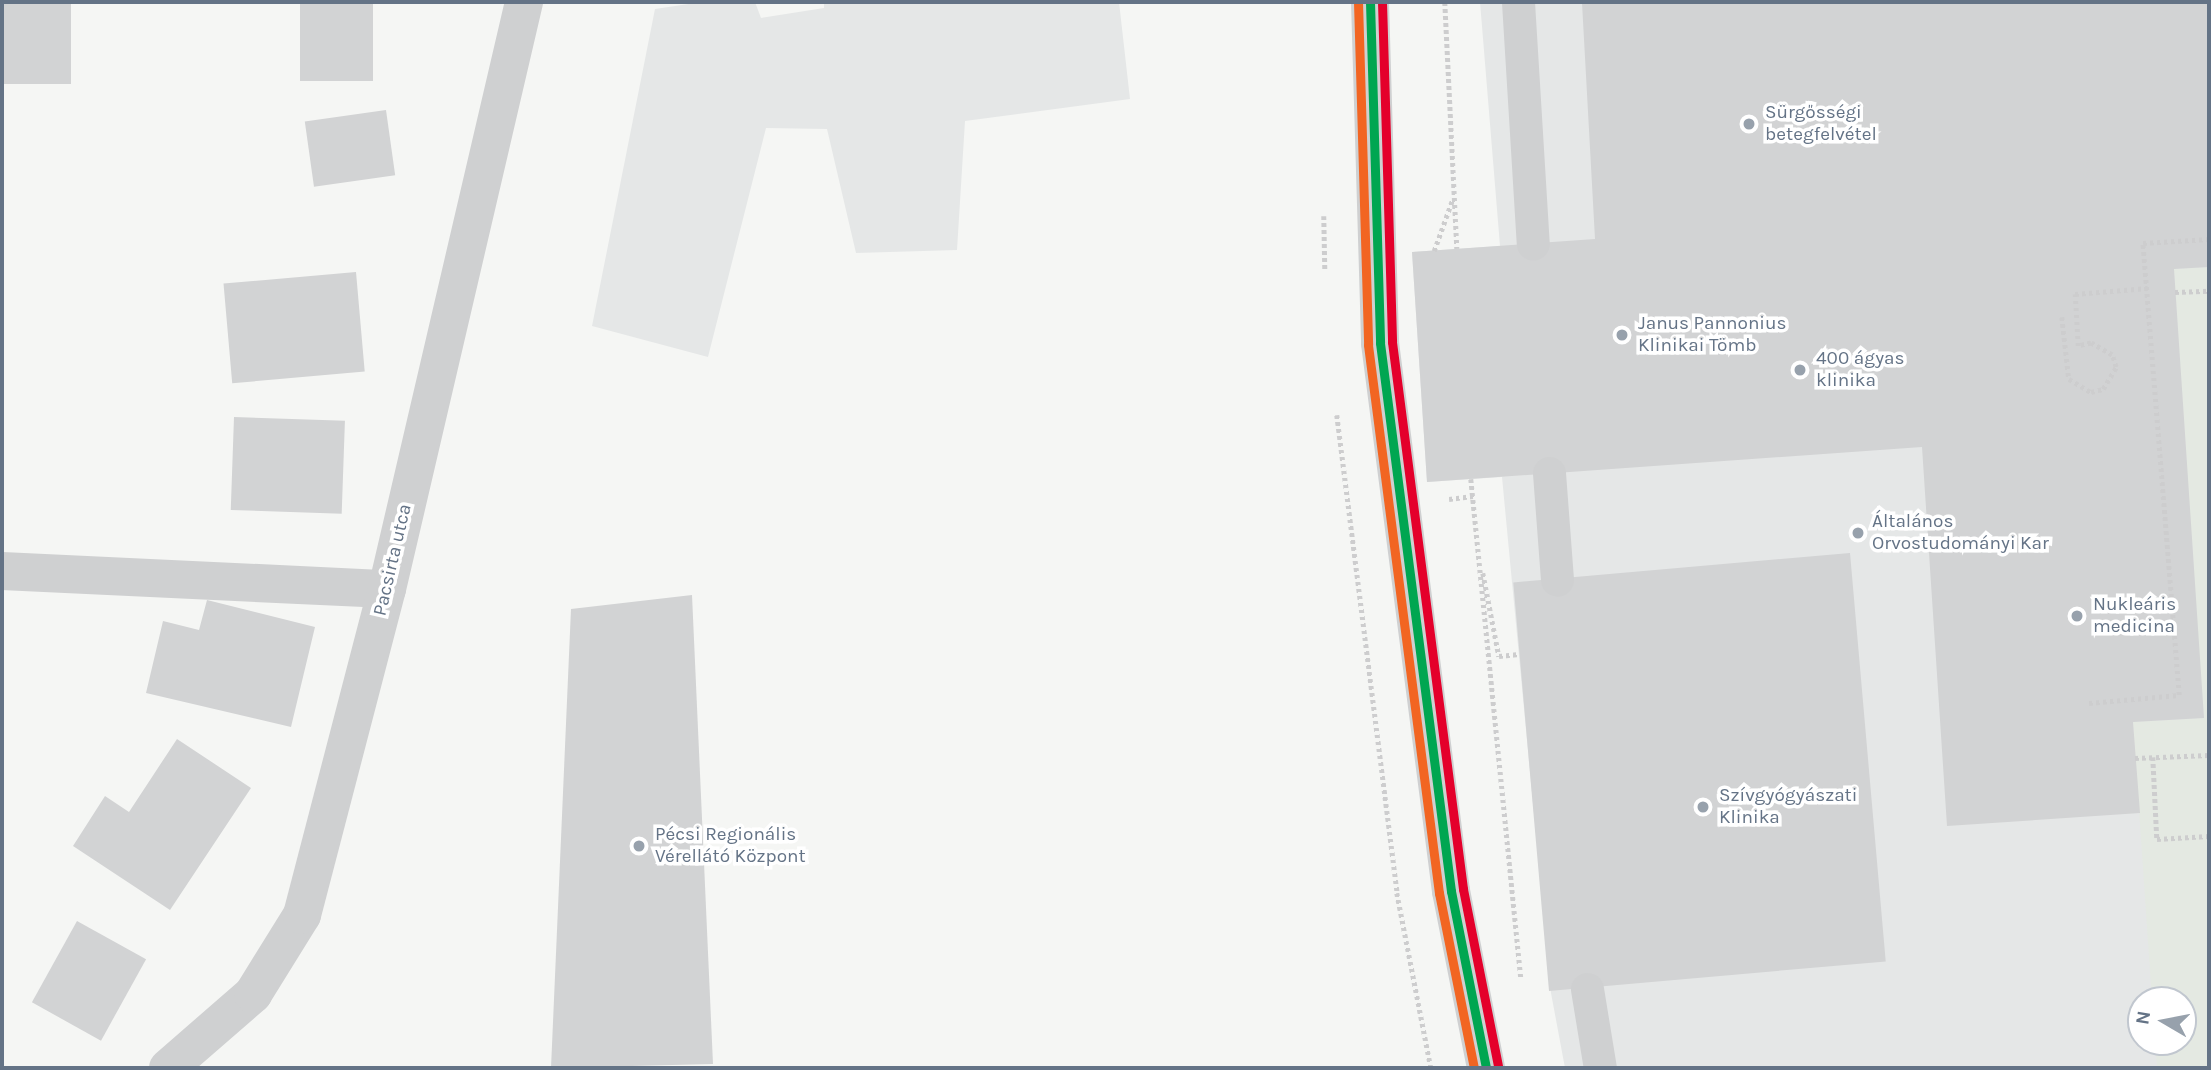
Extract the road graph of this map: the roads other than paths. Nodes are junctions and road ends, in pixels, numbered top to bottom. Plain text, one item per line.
1 (524, 2) edge
2 (1370, 2) edge
3 (1517, 2) edge
4 (1533, 244) dead end
5 (1549, 473) dead end
6 (2, 571) edge
7 (1557, 580) dead end
8 (387, 589) junction
9 (1587, 989) dead end
10 (168, 1068) edge
11 (1486, 1068) edge
12 (1600, 1068) edge

1 - 8 street, Pacsirta utca
2 - 11 street
3 - 4 lane
5 - 7 lane
6 - 8 street
8 - 10 street, Pacsirta utca
9 - 12 lane

